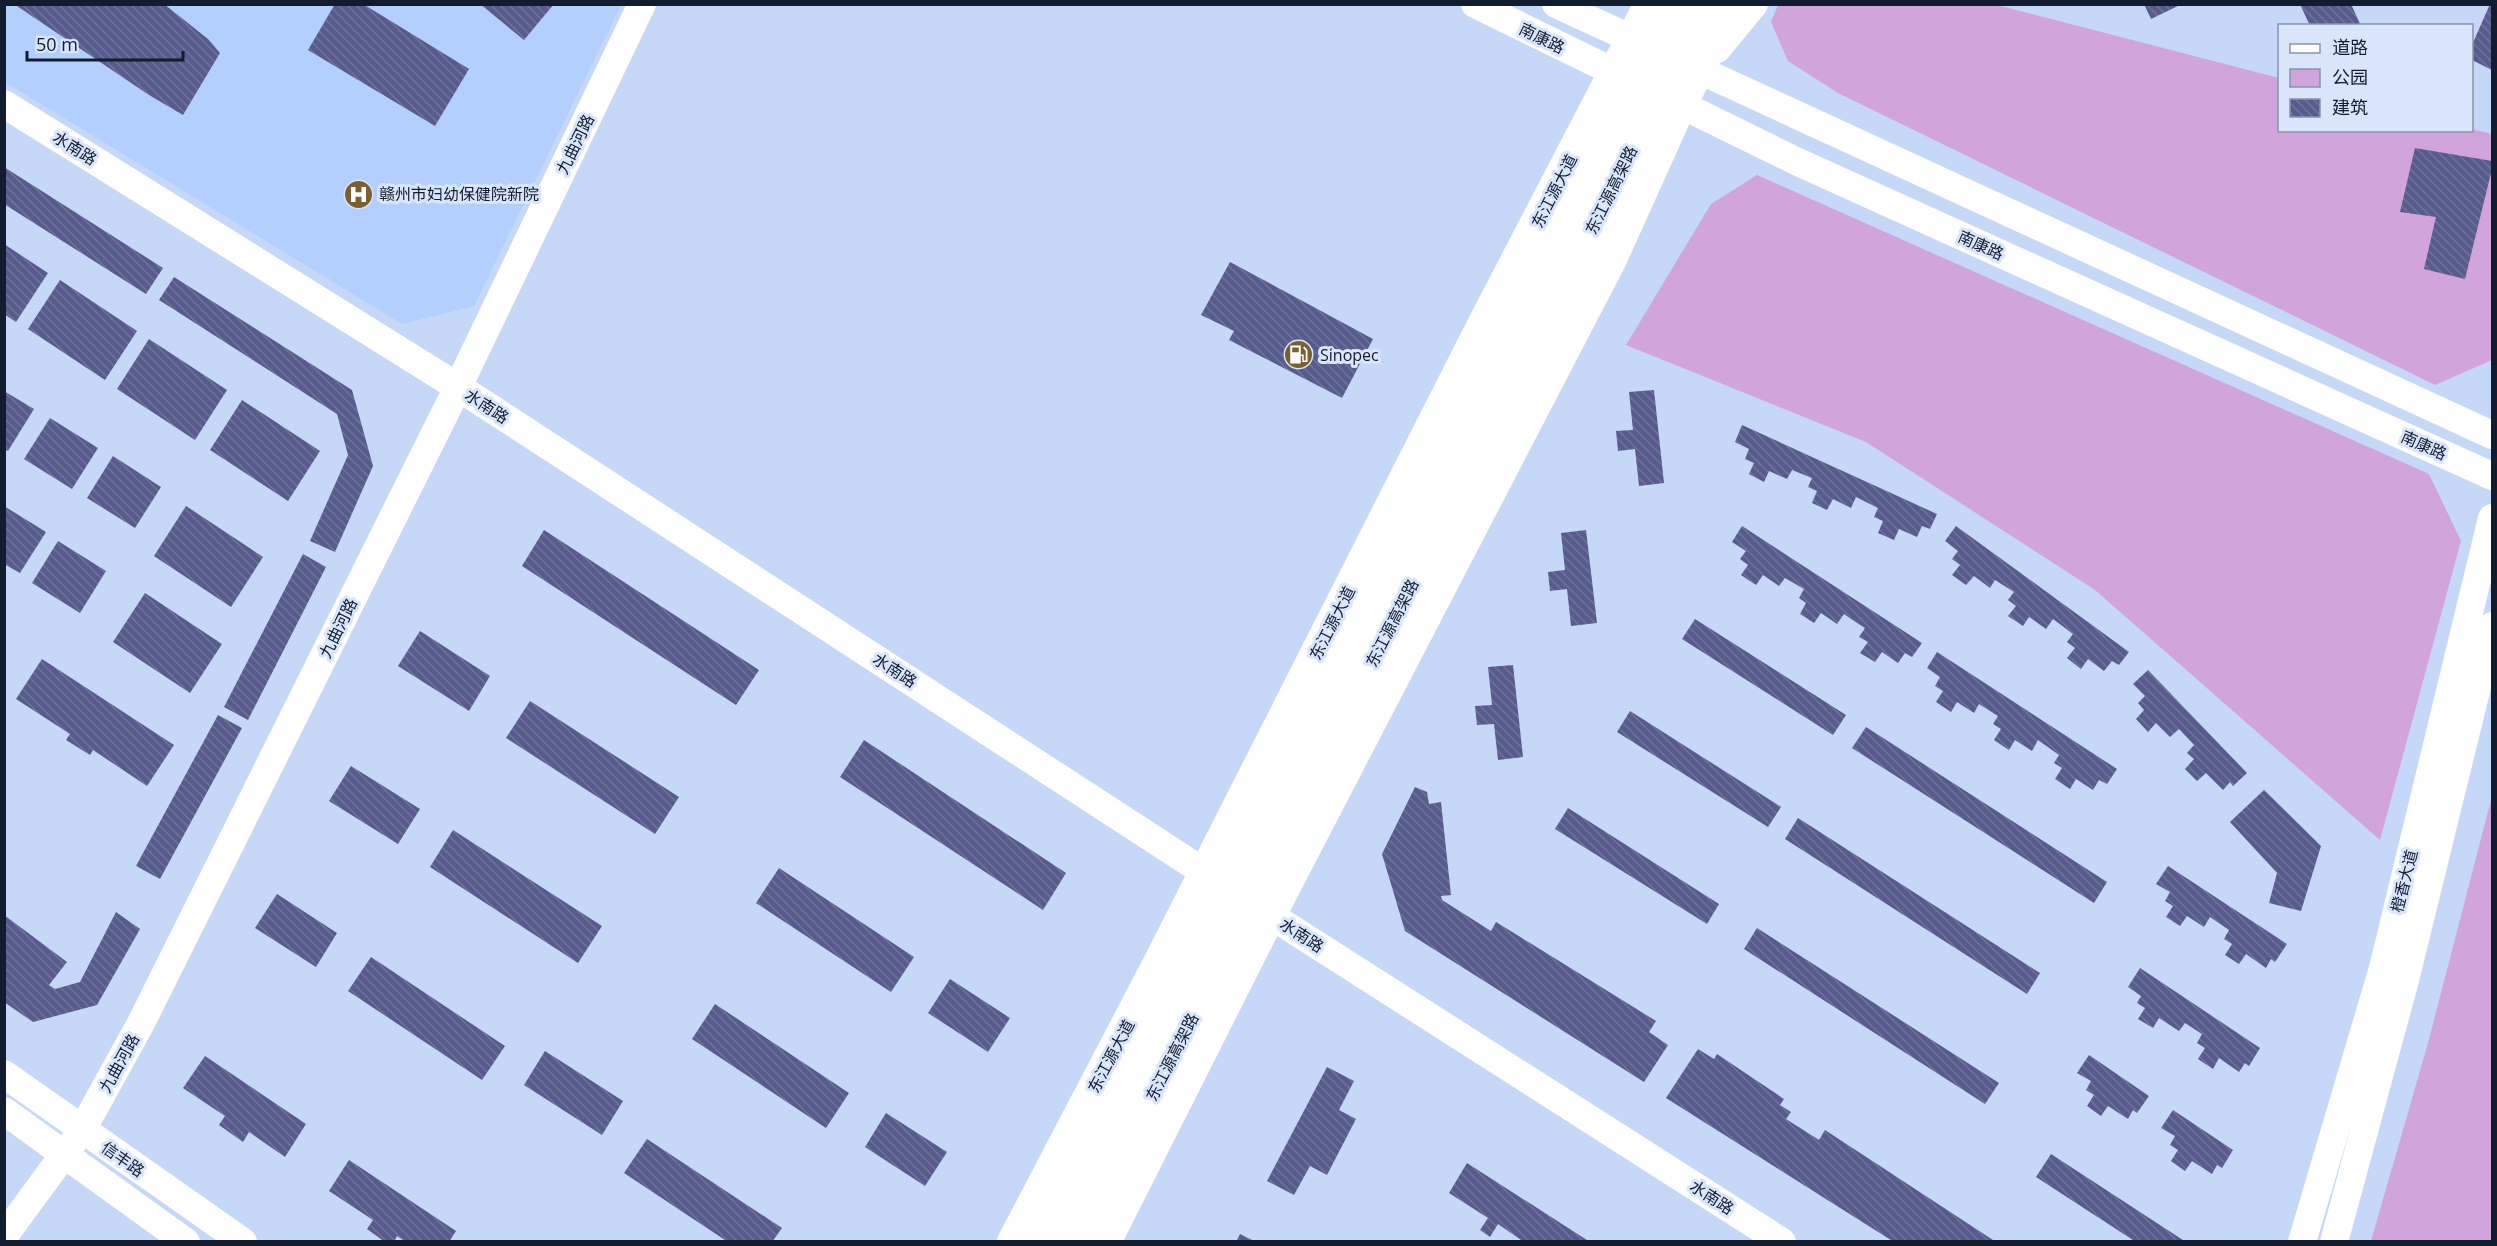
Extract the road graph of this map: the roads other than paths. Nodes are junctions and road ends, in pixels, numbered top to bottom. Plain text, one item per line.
1 (642, 4) edge
2 (1475, 4) edge
3 (1556, 4) edge
4 (1640, 4) edge
5 (1650, 4) edge
6 (1674, 4) edge
7 (1704, 4) edge
8 (1732, 4) edge
9 (1754, 4) edge
10 (1632, 40) junction
11 (1699, 72) junction
12 (1614, 74) junction
13 (4, 104) edge
14 (1680, 106) junction
15 (458, 387) junction
16 (2493, 435) edge
17 (2493, 476) edge
18 (2493, 518) edge
19 (2493, 626) edge
20 (1206, 872) junction
21 (1270, 915) junction
22 (4, 1074) edge
23 (4, 1112) edge
24 (82, 1130) junction
25 (64, 1154) junction
26 (4, 1236) edge
27 (186, 1242) edge
28 (243, 1242) edge
29 (1013, 1242) edge
30 (1048, 1242) edge
31 (1078, 1242) edge
32 (1105, 1242) edge
33 (1782, 1242) edge
34 (2302, 1242) edge
35 (2334, 1242) edge

1 - 15 main road, 九曲河路
2 - 12 main road, 南康路
3 - 10 main road
4 - 10 main road
5 - 10 main road, 东江源大道
6 - 30 highway, 东江源高架路
7 - 31 highway, 东江源高架路
8 - 11 main road
9 - 11 main road
10 - 11 main road
10 - 12 main road, 东江源大道
11 - 14 main road
11 - 16 main road
12 - 14 main road, 南康路
12 - 20 main road, 东江源大道
13 - 15 main road, 水南路
14 - 17 main road, 南康路
14 - 21 main road
15 - 20 main road, 水南路
15 - 24 main road, 九曲河路
18 - 34 main road, 橙香大道
19 - 35 main road, 橙香大道
20 - 21 main road, 水南路
20 - 29 main road, 东江源大道
21 - 32 main road
21 - 33 main road, 水南路
22 - 24 main road, 信丰路
23 - 25 main road, 信丰路
24 - 25 main road, 九曲河路
24 - 28 main road, 信丰路
25 - 26 main road, 九曲河路
25 - 27 main road, 信丰路

